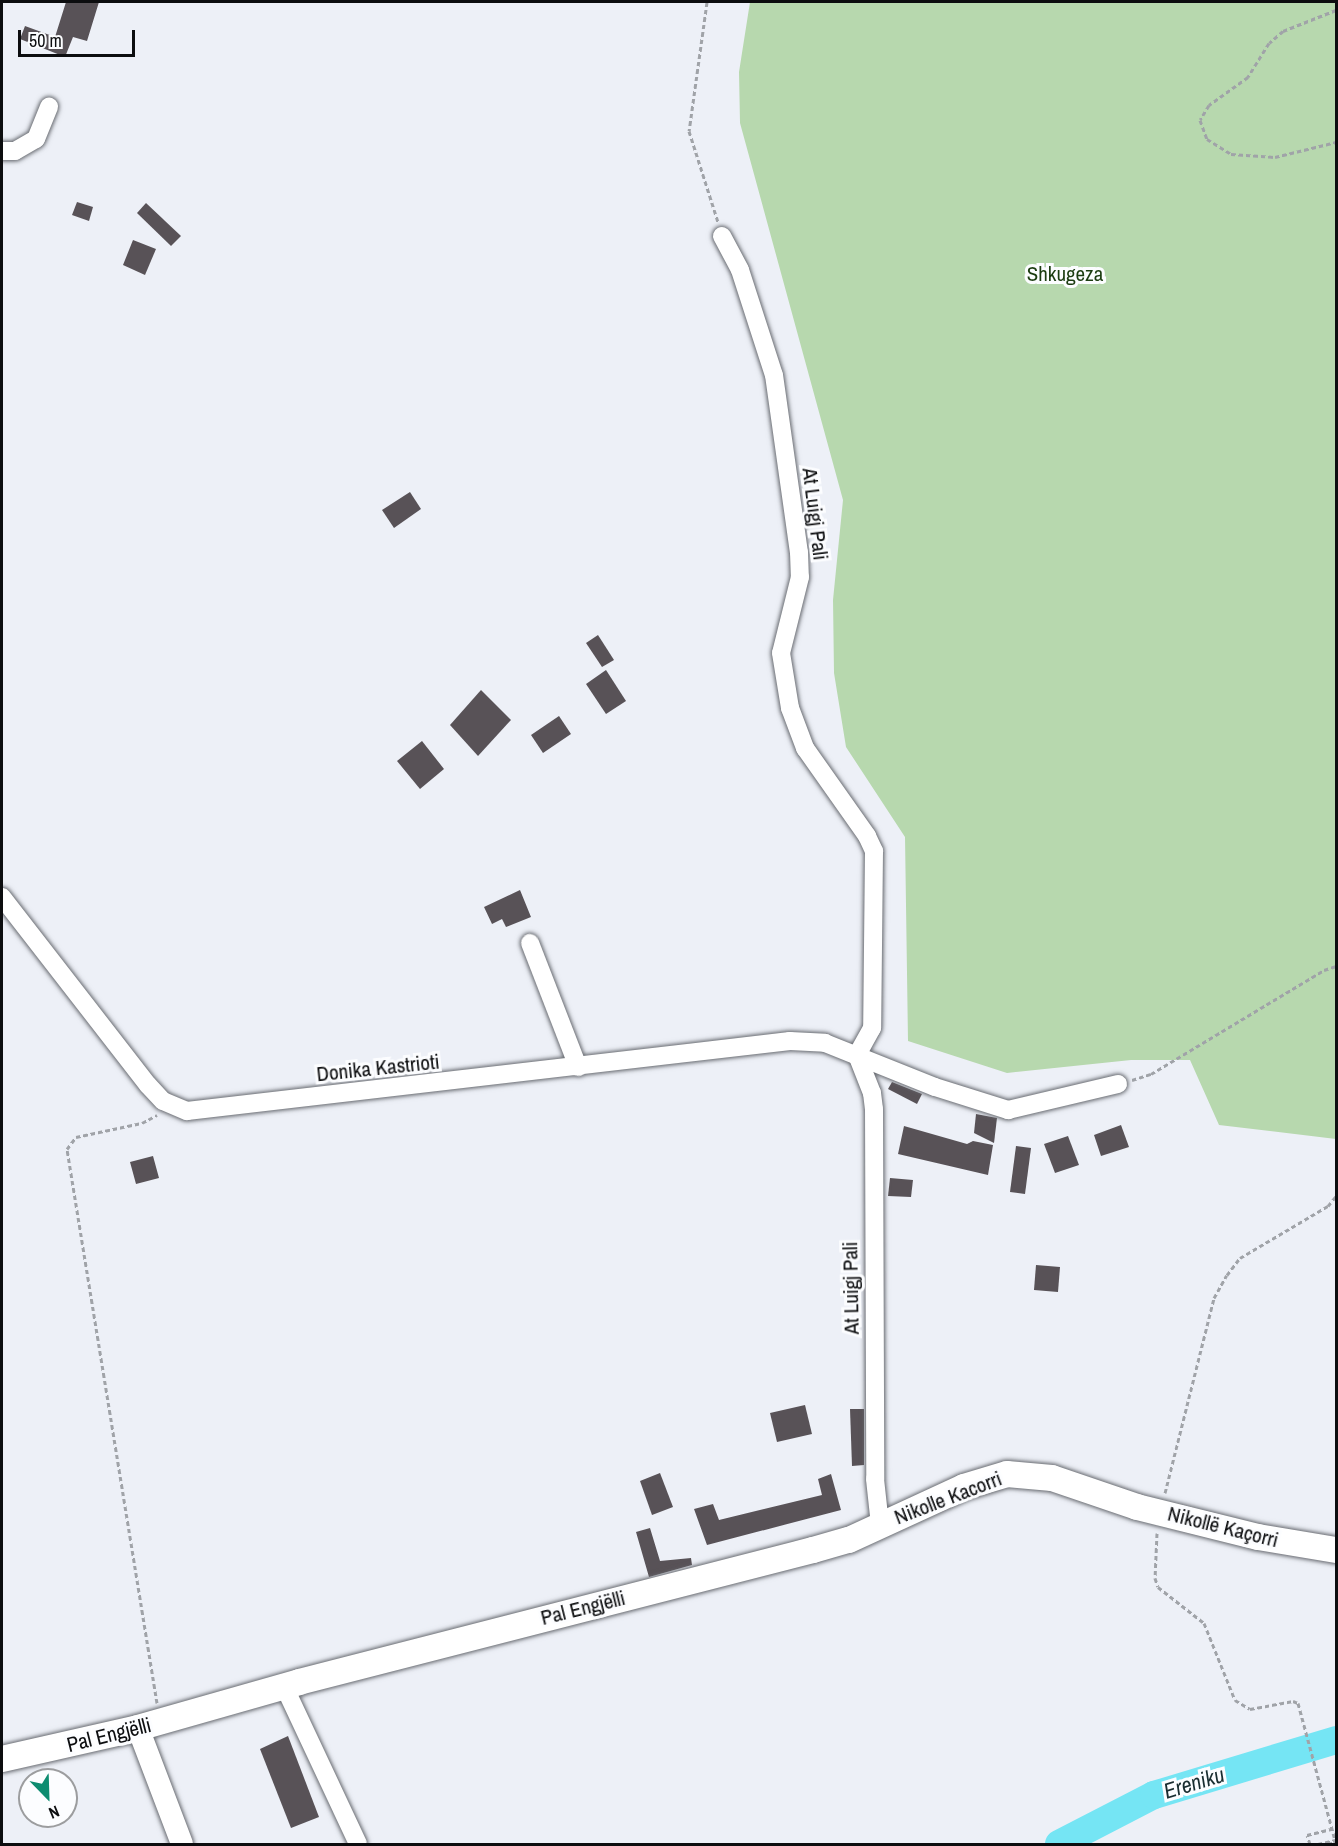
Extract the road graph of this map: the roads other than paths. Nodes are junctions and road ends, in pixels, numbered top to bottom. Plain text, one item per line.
1 (50, 107) dead end
2 (2, 152) edge
3 (723, 236) road end
4 (2, 897) edge
5 (530, 943) dead end
6 (857, 1055) junction
7 (579, 1066) junction
8 (1118, 1084) road end
9 (1111, 1498) joint
10 (880, 1525) junction
11 (1336, 1550) edge
12 (285, 1688) junction
13 (138, 1728) junction
14 (2, 1759) edge
15 (182, 1845) edge
16 (358, 1845) edge

1 - 2 street
3 - 6 street, At Luigj Pali
4 - 7 street, Donika Kastrioti
5 - 7 street
6 - 7 street, Donika Kastrioti
6 - 8 street
6 - 10 street, At Luigj Pali
9 - 10 main road, Nikolle Kacorri
9 - 11 main road, Nikollë Kaçorri
10 - 12 main road, Pal Engjëlli
12 - 13 main road, Pal Engjëlli
12 - 16 street
13 - 14 main road, Pal Engjëlli
13 - 15 street

